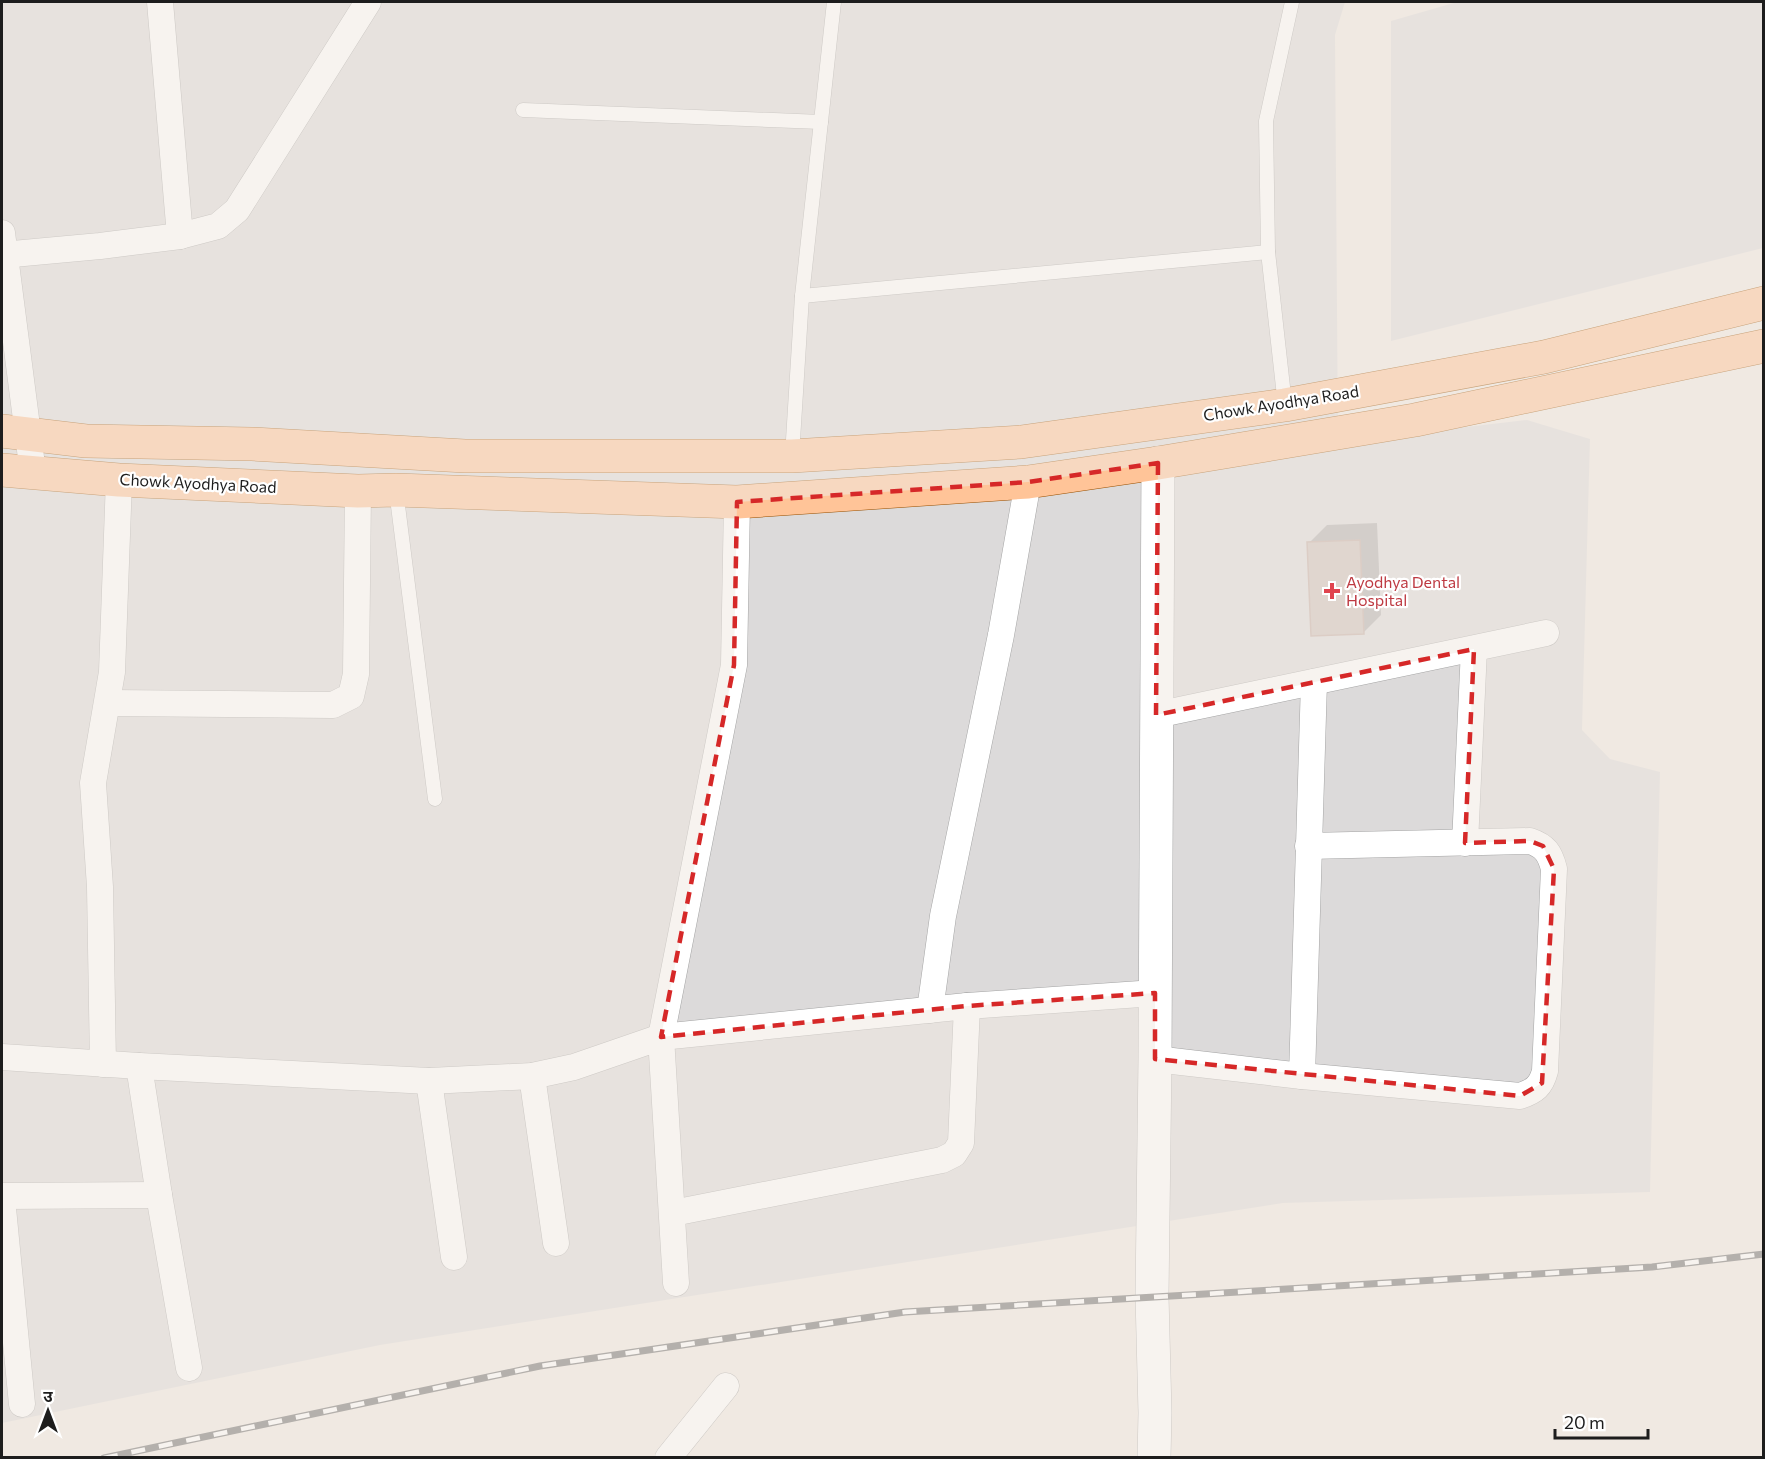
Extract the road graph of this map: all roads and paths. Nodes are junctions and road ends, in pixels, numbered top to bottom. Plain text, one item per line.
1 (160, 2) edge
2 (368, 2) edge
3 (834, 2) edge
4 (1292, 2) edge
5 (523, 110) dead end
6 (821, 122) junction
7 (180, 236) junction
8 (3, 248) edge
9 (1268, 252) junction
10 (802, 296) junction
11 (1764, 303) edge
12 (1764, 346) edge
13 (1285, 405) junction
14 (15, 433) edge
15 (792, 456) junction
16 (1158, 463) junction
17 (17, 471) edge
18 (118, 480) junction
19 (1028, 482) junction
20 (396, 490) junction
21 (358, 491) junction
22 (737, 502) junction
23 (1546, 633) dead end
24 (1474, 649) junction
25 (1314, 682) junction
26 (108, 703) junction
27 (1156, 716) junction
28 (435, 799) dead end
29 (1465, 843) junction
30 (1308, 846) junction
31 (1155, 993) junction
32 (967, 1006) junction
33 (930, 1010) junction
34 (661, 1037) junction
35 (2, 1057) edge
36 (1155, 1059) junction
37 (103, 1064) junction
38 (140, 1066) junction
39 (532, 1076) junction
40 (1302, 1076) junction
41 (429, 1081) junction
42 (159, 1195) junction
43 (2, 1197) edge
44 (673, 1213) junction
45 (556, 1243) dead end
46 (454, 1257) dead end
47 (676, 1283) dead end
48 (189, 1368) dead end
49 (726, 1386) dead end
50 (22, 1404) dead end
51 (668, 1458) edge
52 (1154, 1458) edge

1 - 7 street
2 - 7 street
3 - 6 lane
4 - 9 lane
5 - 6 lane
6 - 10 lane
7 - 8 street
8 - 14 street
9 - 10 lane
9 - 13 lane
10 - 15 lane
11 - 13 main road, Chowk Ayodhya Road
12 - 16 main road
13 - 15 main road, Chowk Ayodhya Road
14 - 15 main road, Chowk Ayodhya Road
14 - 17 street
16 - 19 main road
16 - 27 street
17 - 18 main road, Chowk Ayodhya Road
18 - 21 main road, Chowk Ayodhya Road
18 - 26 street
19 - 22 main road, Chowk Ayodhya Road
19 - 33 street
20 - 21 main road, Chowk Ayodhya Road
20 - 22 main road, Chowk Ayodhya Road
20 - 28 lane
21 - 26 street
22 - 34 street
23 - 24 street
24 - 25 street
24 - 29 street
25 - 27 street
25 - 30 street
26 - 37 street
27 - 31 street
29 - 30 street
29 - 40 street
30 - 40 street
31 - 32 street
31 - 36 street
32 - 33 street
32 - 44 street
33 - 34 street
34 - 39 street
34 - 44 street
35 - 37 street
36 - 40 street
36 - 52 street
37 - 38 street
38 - 41 street
38 - 42 street
39 - 41 street
39 - 45 street
41 - 46 street
42 - 43 street
42 - 48 street
43 - 50 street
44 - 47 street
49 - 51 street

